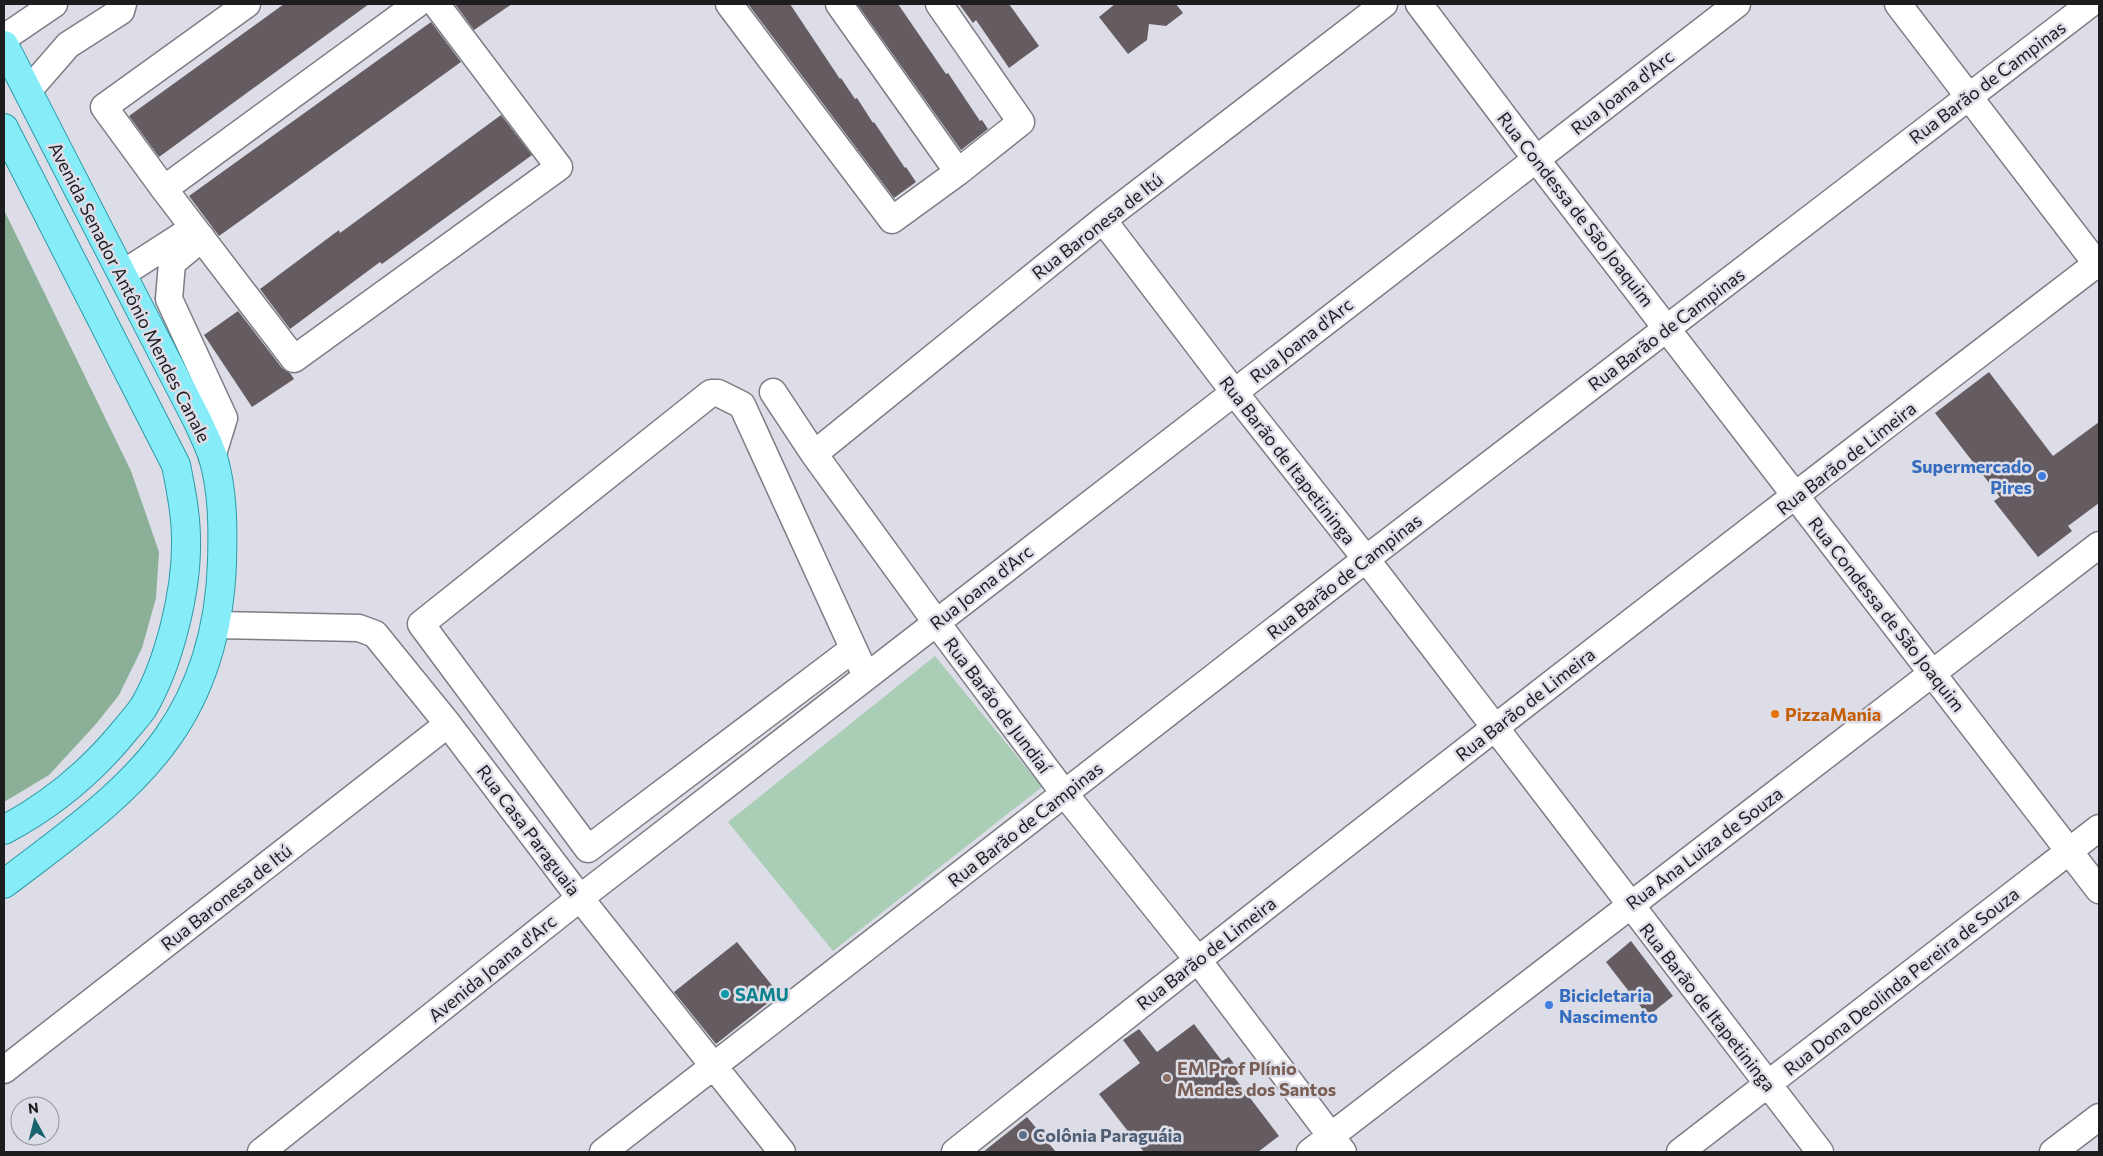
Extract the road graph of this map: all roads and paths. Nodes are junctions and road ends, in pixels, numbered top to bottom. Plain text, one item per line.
1 (54, 4) edge
2 (247, 4) edge
3 (417, 4) edge
4 (436, 4) edge
5 (729, 4) edge
6 (839, 4) edge
7 (939, 4) edge
8 (1384, 4) edge
9 (1420, 4) edge
10 (1737, 4) edge
11 (1898, 4) edge
12 (2090, 4) edge
13 (120, 6) edge
14 (4, 38) edge
15 (4, 45) edge
16 (28, 91) junction
17 (1970, 96) junction
18 (4, 128) edge
19 (1536, 159) junction
20 (958, 172) junction
21 (164, 189) junction
22 (91, 214) junction
23 (1103, 220) junction
24 (57, 232) junction
25 (198, 233) junction
26 (2098, 264) edge
27 (122, 274) junction
28 (1668, 327) junction
29 (773, 392) dead end
30 (1234, 392) junction
31 (814, 454) junction
32 (212, 457) junction
33 (1796, 496) junction
34 (2099, 545) edge
35 (1366, 559) junction
36 (936, 622) junction
37 (216, 625) junction
38 (853, 649) junction
39 (1933, 673) junction
40 (866, 676) junction
41 (448, 724) junction
42 (1495, 727) junction
43 (1064, 793) junction
44 (2099, 828) edge
45 (4, 830) edge
46 (2069, 851) junction
47 (4, 884) edge
48 (2099, 890) edge
49 (580, 898) junction
50 (1629, 905) junction
51 (1197, 959) junction
52 (714, 1066) junction
53 (4, 1070) edge
54 (1768, 1084) junction
55 (2099, 1117) edge
56 (1328, 1147) edge
57 (261, 1152) edge
58 (603, 1152) edge
59 (782, 1152) edge
60 (955, 1152) edge
61 (1680, 1152) edge
62 (1820, 1152) edge
63 (2053, 1152) edge

1 - 14 street
2 - 21 street
3 - 21 street
4 - 25 street
5 - 20 street
6 - 20 street
7 - 20 street
8 - 23 street, Rua Baronesa de Itú
9 - 19 street, Rua Condessa de São Joaquim
10 - 19 street, Rua Joana d'Arc
11 - 17 street
12 - 17 street, Rua Barão de Campinas
13 - 16 street
15 - 16 main road, Avenida Senador Antônio Mendes Canale
16 - 22 main road, Avenida Senador Antônio Mendes Canale
17 - 26 street
17 - 28 street, Rua Barão de Campinas
18 - 24 main road, Avenida Senador Antônio Mendes Canale
19 - 28 street, Rua Condessa de São Joaquim
19 - 30 street, Rua Joana d'Arc
21 - 25 street
22 - 24 main road
22 - 27 main road, Avenida Senador Antônio Mendes Canale
23 - 30 street, Rua Barão de Itapetininga
23 - 31 street, Rua Baronesa de Itú
24 - 45 main road, Avenida Senador Antônio Mendes Canale
25 - 27 street
25 - 32 street
26 - 33 street, Rua Barão de Limeira
27 - 32 main road, Avenida Senador Antônio Mendes Canale
28 - 33 street, Rua Condessa de São Joaquim
28 - 35 street, Rua Barão de Campinas
29 - 31 street, Rua Barão de Jundiaí
30 - 35 street, Rua Barão de Itapetininga
30 - 36 street, Rua Joana d'Arc
31 - 36 street, Rua Barão de Jundiaí
32 - 37 main road, Avenida Senador Antônio Mendes Canale
33 - 39 street, Rua Condessa de São Joaquim
33 - 42 street, Rua Barão de Limeira
34 - 39 street, Rua Ana Luiza de Souza
35 - 42 street, Rua Barão de Itapetininga
35 - 43 street, Rua Barão de Campinas
36 - 40 street, Rua Joana d'Arc
36 - 43 street, Rua Barão de Jundiaí
37 - 41 street, Rua Casa Paraguaia
37 - 47 main road, Avenida Senador Antônio Mendes Canale
38 - 38 street
38 - 40 street
39 - 46 street, Rua Condessa de São Joaquim
39 - 50 street, Rua Ana Luiza de Souza
40 - 49 street, Avenida Joana d'Arc
41 - 49 street, Rua Casa Paraguaia
41 - 53 street, Rua Baronesa de Itú
42 - 50 street, Rua Barão de Itapetininga
42 - 51 street, Rua Barão de Limeira
43 - 51 street, Rua Barão de Jundiaí
43 - 52 street, Rua Barão de Campinas
44 - 46 street, Rua Dona Deolinda Pereira de Souza
46 - 48 street, Rua Condessa de São Joaquim
46 - 54 street, Rua Dona Deolinda Pereira de Souza
49 - 52 street, Rua Casa Paraguaia
49 - 57 street, Avenida Joana d'Arc
50 - 54 street, Rua Barão de Itapetininga
50 - 56 street, Rua Ana Luiza de Souza
51 - 56 street, Rua Barão de Jundiaí
51 - 60 street, Rua Barão de Limeira
52 - 58 street, Rua Barão de Campinas
52 - 59 street, Rua Casa Paraguaia
54 - 61 street, Rua Dona Deolinda Pereira de Souza
54 - 62 street, Rua Barão de Itapetininga
55 - 63 street

